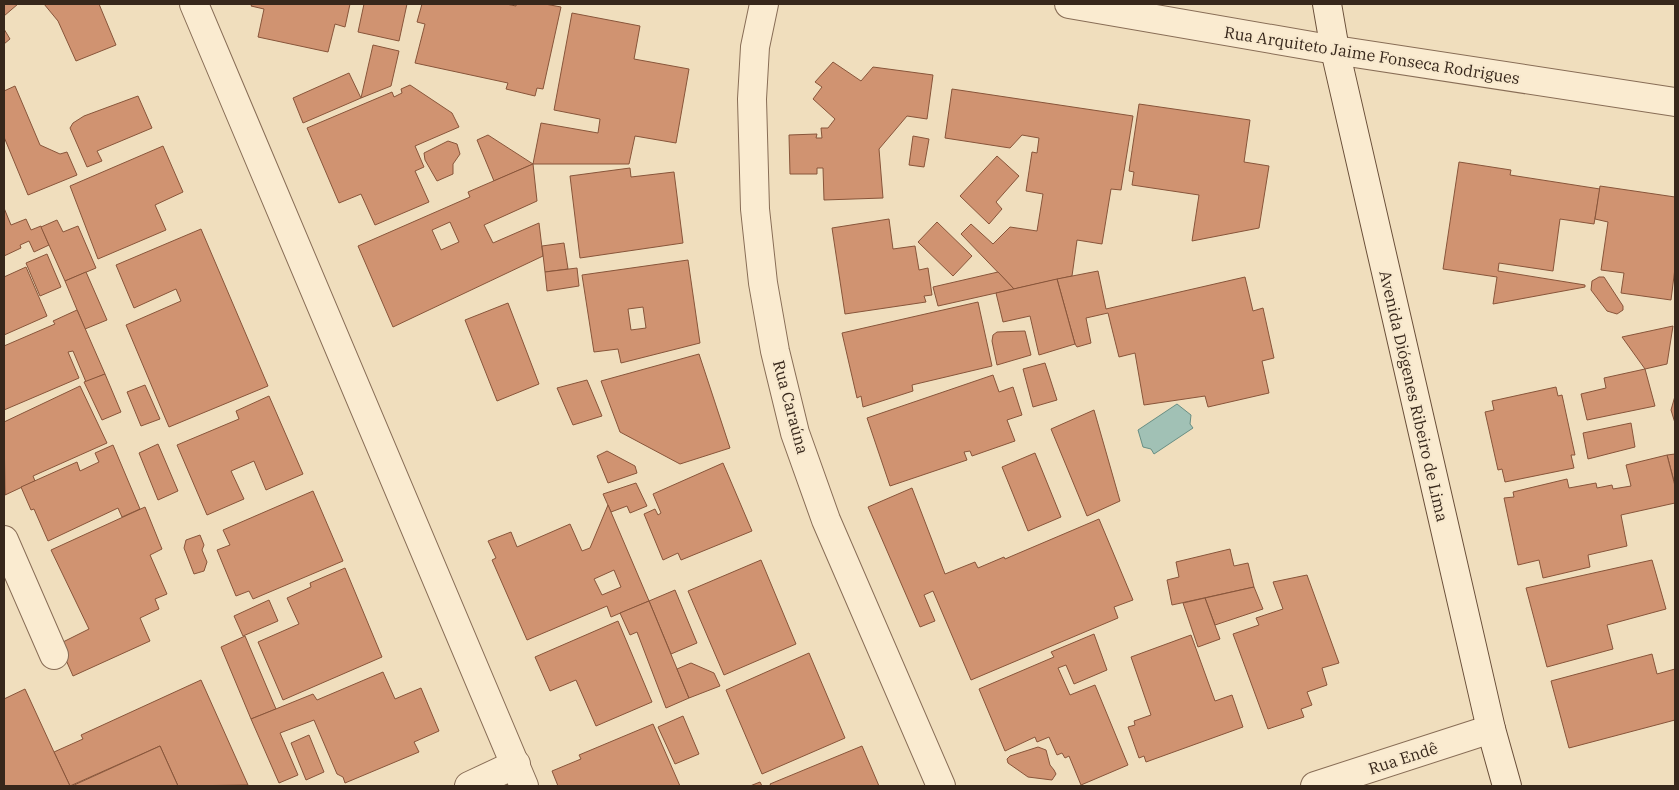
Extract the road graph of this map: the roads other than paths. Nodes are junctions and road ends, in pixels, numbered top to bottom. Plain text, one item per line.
1 (194, 4) edge
2 (764, 4) edge
3 (1069, 4) edge
4 (1327, 4) edge
5 (1335, 50) junction
6 (1675, 102) edge
7 (4, 540) edge
8 (54, 656) dead end
9 (1491, 729) junction
10 (520, 775) edge
11 (469, 786) edge
12 (940, 786) edge
13 (1315, 786) edge
14 (1507, 786) edge

1 - 10 street
2 - 12 street, Rua Caraúna
3 - 5 street, Rua Arquiteto Jaime Fonseca Rodrigues
4 - 5 street, Avenida Diógenes Ribeiro de Lima
5 - 6 street, Rua Arquiteto Jaime Fonseca Rodrigues
5 - 9 street, Avenida Diógenes Ribeiro de Lima
7 - 8 street
9 - 13 street, Rua Endê
9 - 14 street, Avenida Diógenes Ribeiro de Lima
10 - 11 street

